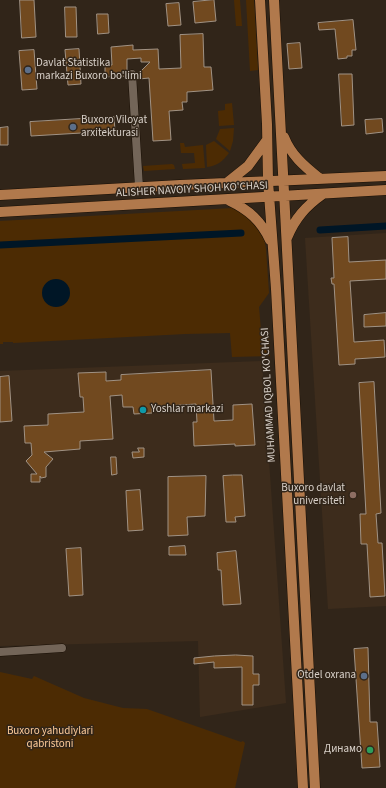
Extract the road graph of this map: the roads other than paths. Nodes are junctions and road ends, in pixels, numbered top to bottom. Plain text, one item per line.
1 (260, 0) edge
2 (274, 0) edge
3 (132, 74) dead end
4 (281, 131) junction
5 (267, 140) junction
6 (386, 176) edge
7 (319, 178) junction
8 (284, 180) junction
9 (268, 181) junction
10 (228, 182) junction
11 (139, 187) junction
12 (386, 190) edge
13 (324, 194) junction
14 (0, 195) edge
15 (284, 196) junction
16 (269, 197) junction
17 (228, 200) junction
18 (0, 212) edge
19 (286, 239) junction
20 (272, 245) junction
21 (62, 648) dead end
22 (0, 652) edge
23 (302, 788) edge
24 (315, 788) edge

1 - 5 main road, MUHAMMAD IQBOL KO'CHASI
2 - 4 main road
3 - 11 street
4 - 7 main road
4 - 8 main road
5 - 9 main road, MUHAMMAD IQBOL KO'CHASI
5 - 10 main road
6 - 7 main road, ALISHER NAVOIY SHOH KO'CHASI
7 - 8 main road, ALISHER NAVOIY SHOH KO'CHASI
8 - 9 main road, ALISHER NAVOIY SHOH KO'CHASI
8 - 15 main road
9 - 10 main road, ALISHER NAVOIY SHOH KO'CHASI
9 - 16 main road, MUHAMMAD IQBOL KO'CHASI
10 - 11 main road, ALISHER NAVOIY SHOH KO'CHASI
11 - 14 main road, ALISHER NAVOIY SHOH KO'CHASI
12 - 13 main road, ALISHER NAVOIY SHOH KO'CHASI
13 - 15 main road, ALISHER NAVOIY SHOH KO'CHASI
13 - 19 main road
15 - 16 main road, ALISHER NAVOIY SHOH KO'CHASI
15 - 19 main road
16 - 17 main road, ALISHER NAVOIY SHOH KO'CHASI
16 - 20 main road, MUHAMMAD IQBOL KO'CHASI
17 - 18 main road, ALISHER NAVOIY SHOH KO'CHASI
17 - 20 main road
19 - 24 main road
20 - 23 main road, MUHAMMAD IQBOL KO'CHASI
21 - 22 street

